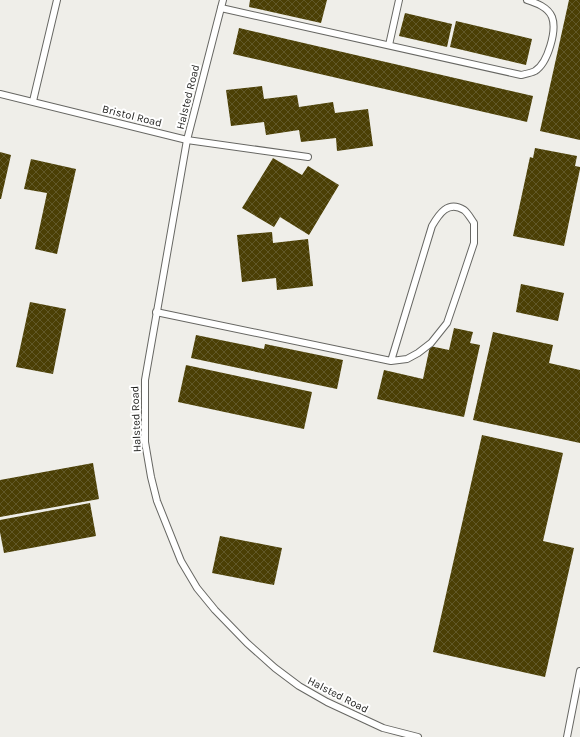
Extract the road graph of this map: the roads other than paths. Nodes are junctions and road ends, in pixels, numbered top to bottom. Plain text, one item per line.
1 (57, 0) edge
2 (223, 0) edge
3 (398, 0) edge
4 (527, 0) edge
5 (221, 8) junction
6 (389, 45) junction
7 (0, 94) edge
8 (33, 101) junction
9 (187, 140) junction
10 (308, 156) dead end
11 (156, 312) junction
12 (391, 360) junction
13 (580, 671) edge
14 (418, 737) edge
15 (567, 737) edge

1 - 8 lane
2 - 5 lane, Halsted Road
3 - 6 lane
4 - 6 lane
5 - 6 lane
5 - 9 lane, Halsted Road
7 - 8 lane, Bristol Road
8 - 9 lane, Bristol Road
9 - 10 lane, Bristol Road
9 - 11 lane, Halsted Road
11 - 12 lane
11 - 14 lane, Halsted Road
12 - 12 lane
13 - 15 lane

